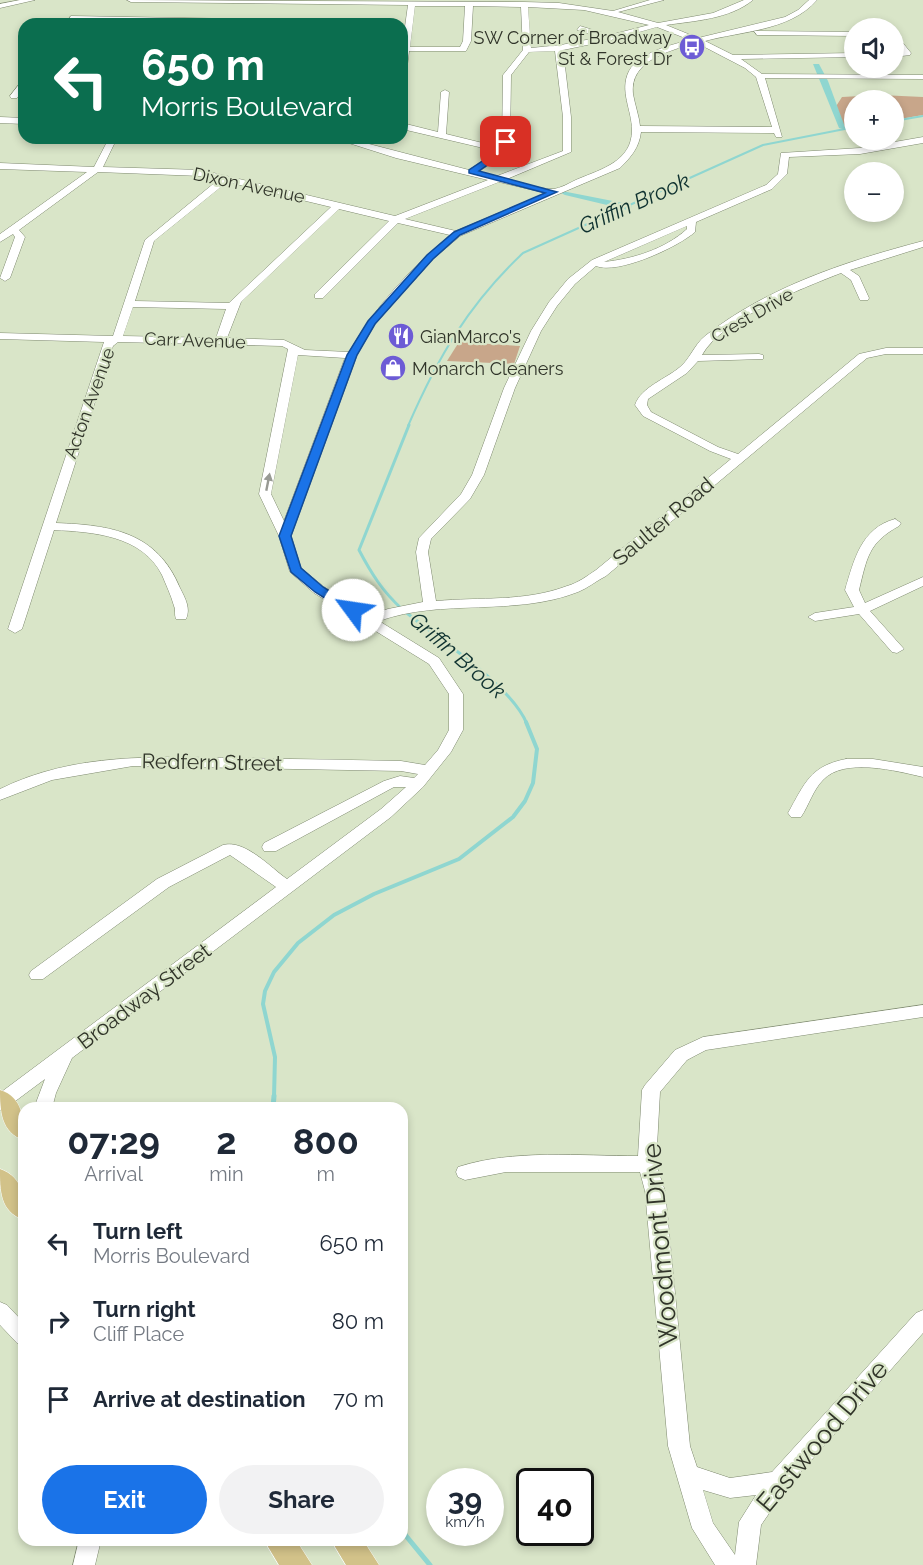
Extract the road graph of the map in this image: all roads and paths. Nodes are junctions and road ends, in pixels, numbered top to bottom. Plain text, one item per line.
1 (30, 0) edge
2 (131, 0) edge
3 (660, 0) edge
4 (749, 0) edge
5 (813, 0) edge
6 (302, 1) edge
7 (412, 3) junction
8 (360, 4) edge
9 (469, 4) junction
10 (524, 4) junction
11 (0, 6) edge
12 (612, 11) junction
13 (296, 18) edge
14 (661, 24) junction
15 (769, 25) junction
16 (580, 28) dead end
17 (746, 30) junction
18 (784, 33) junction
19 (844, 34) edge
20 (611, 38) junction
21 (696, 41) junction
22 (408, 49) joint
23 (527, 50) junction
24 (559, 50) junction
25 (844, 55) edge
26 (732, 57) junction
27 (760, 76) junction
28 (923, 77) edge
29 (18, 91) edge
30 (445, 92) dead end
31 (14, 96) dead end
32 (0, 120) edge
33 (18, 121) edge
34 (408, 128) edge
35 (636, 129) junction
36 (442, 136) junction
37 (923, 140) edge
38 (110, 144) edge
39 (360, 144) edge
40 (502, 150) junction
41 (0, 166) edge
42 (98, 168) junction
43 (472, 172) junction
44 (225, 178) junction
45 (498, 178) junction
46 (553, 192) junction
47 (338, 205) junction
48 (396, 219) junction
49 (14, 230) junction
50 (457, 234) junction
51 (0, 238) edge
52 (923, 244) edge
53 (841, 269) junction
54 (5, 278) dead end
55 (319, 296) dead end
56 (864, 298) dead end
57 (129, 304) junction
58 (232, 306) junction
59 (0, 336) edge
60 (117, 338) junction
61 (221, 340) junction
62 (294, 347) junction
63 (923, 351) edge
64 (352, 355) junction
65 (759, 357) dead end
66 (693, 358) junction
67 (738, 458) junction
68 (895, 523) dead end
69 (49, 526) junction
70 (285, 536) junction
71 (923, 581) edge
72 (424, 607) junction
73 (862, 610) junction
74 (181, 616) dead end
75 (815, 617) dead end
76 (369, 620) junction
77 (15, 629) dead end
78 (897, 650) dead end
79 (919, 771) edge
80 (423, 777) junction
81 (0, 795) edge
82 (796, 813) dead end
83 (270, 847) dead end
84 (286, 887) junction
85 (37, 975) dead end
86 (923, 1011) edge
87 (67, 1055) junction
88 (1, 1101) edge
89 (45, 1102) edge
90 (18, 1123) edge
91 (647, 1164) junction
92 (465, 1172) dead end
93 (0, 1179) edge
94 (18, 1202) edge
95 (0, 1311) edge
96 (923, 1319) edge
97 (18, 1330) edge
98 (688, 1475) junction
99 (778, 1482) junction
100 (89, 1546) edge
101 (283, 1546) edge
102 (350, 1546) edge
103 (84, 1565) edge
104 (297, 1565) edge
105 (364, 1565) edge
106 (728, 1565) edge
107 (745, 1565) edge

1 - 11 street
2 - 6 street
3 - 12 street
4 - 14 street
5 - 15 street
6 - 8 street
6 - 13 street
7 - 8 street
7 - 9 street
7 - 22 street
9 - 10 street
9 - 22 street
10 - 12 street
10 - 23 street
12 - 14 street
14 - 20 street
14 - 21 street
15 - 17 street
15 - 18 street
16 - 20 street
17 - 18 street
17 - 21 street
18 - 19 street
20 - 24 street
21 - 26 street
21 - 35 street
23 - 24 street
23 - 40 street
24 - 45 street
25 - 26 street
26 - 27 street
27 - 28 street
27 - 35 street
29 - 31 street
30 - 36 street
32 - 33 street
34 - 36 street
35 - 46 street
36 - 40 street
37 - 72 street
38 - 42 street
39 - 43 street
40 - 43 street
41 - 42 street, Dixon Avenue
42 - 44 street, Dixon Avenue
42 - 49 street
43 - 45 street
44 - 47 street, Dixon Avenue
44 - 57 street, Acton Avenue
45 - 46 street
45 - 48 street
46 - 50 street
47 - 48 street, Dixon Avenue
47 - 58 street
48 - 50 street, Dixon Avenue
48 - 55 street
49 - 51 street
49 - 54 street
50 - 64 street
52 - 53 street, Crest Drive
53 - 56 street
53 - 66 street, Crest Drive
57 - 58 street
57 - 60 street, Acton Avenue
58 - 61 street
59 - 60 street, Carr Avenue
60 - 61 street, Carr Avenue
60 - 69 street, Acton Avenue
61 - 62 street, Carr Avenue
62 - 64 street, Carr Avenue
70 -> 62 street
63 - 67 street, Saulter Road
64 - 70 street
65 - 66 street
66 - 67 street, Crest Drive
67 - 72 street, Saulter Road
68 - 73 street
69 - 74 street
69 - 77 street, Acton Avenue
70 - 76 street, Broadway Street
71 - 73 street
72 - 76 street, Saulter Road
73 - 75 street
73 - 78 street
76 - 80 street, Broadway Street
79 - 82 street
80 - 81 street, Redfern Street
80 - 83 street
80 - 84 street, Broadway Street
84 - 85 street
84 - 87 street, Broadway Street
86 - 91 street, Woodmont Drive
87 - 88 street, Broadway Street
87 - 89 street
88 - 90 main road
91 - 92 street
91 - 98 street, Woodmont Drive
93 - 94 main road
95 - 97 street
96 - 99 street, Eastwood Drive
98 - 99 street
98 - 106 street, Woodmont Drive
99 - 107 street, Eastwood Drive
100 - 103 street
101 - 104 main road
102 - 105 main road

